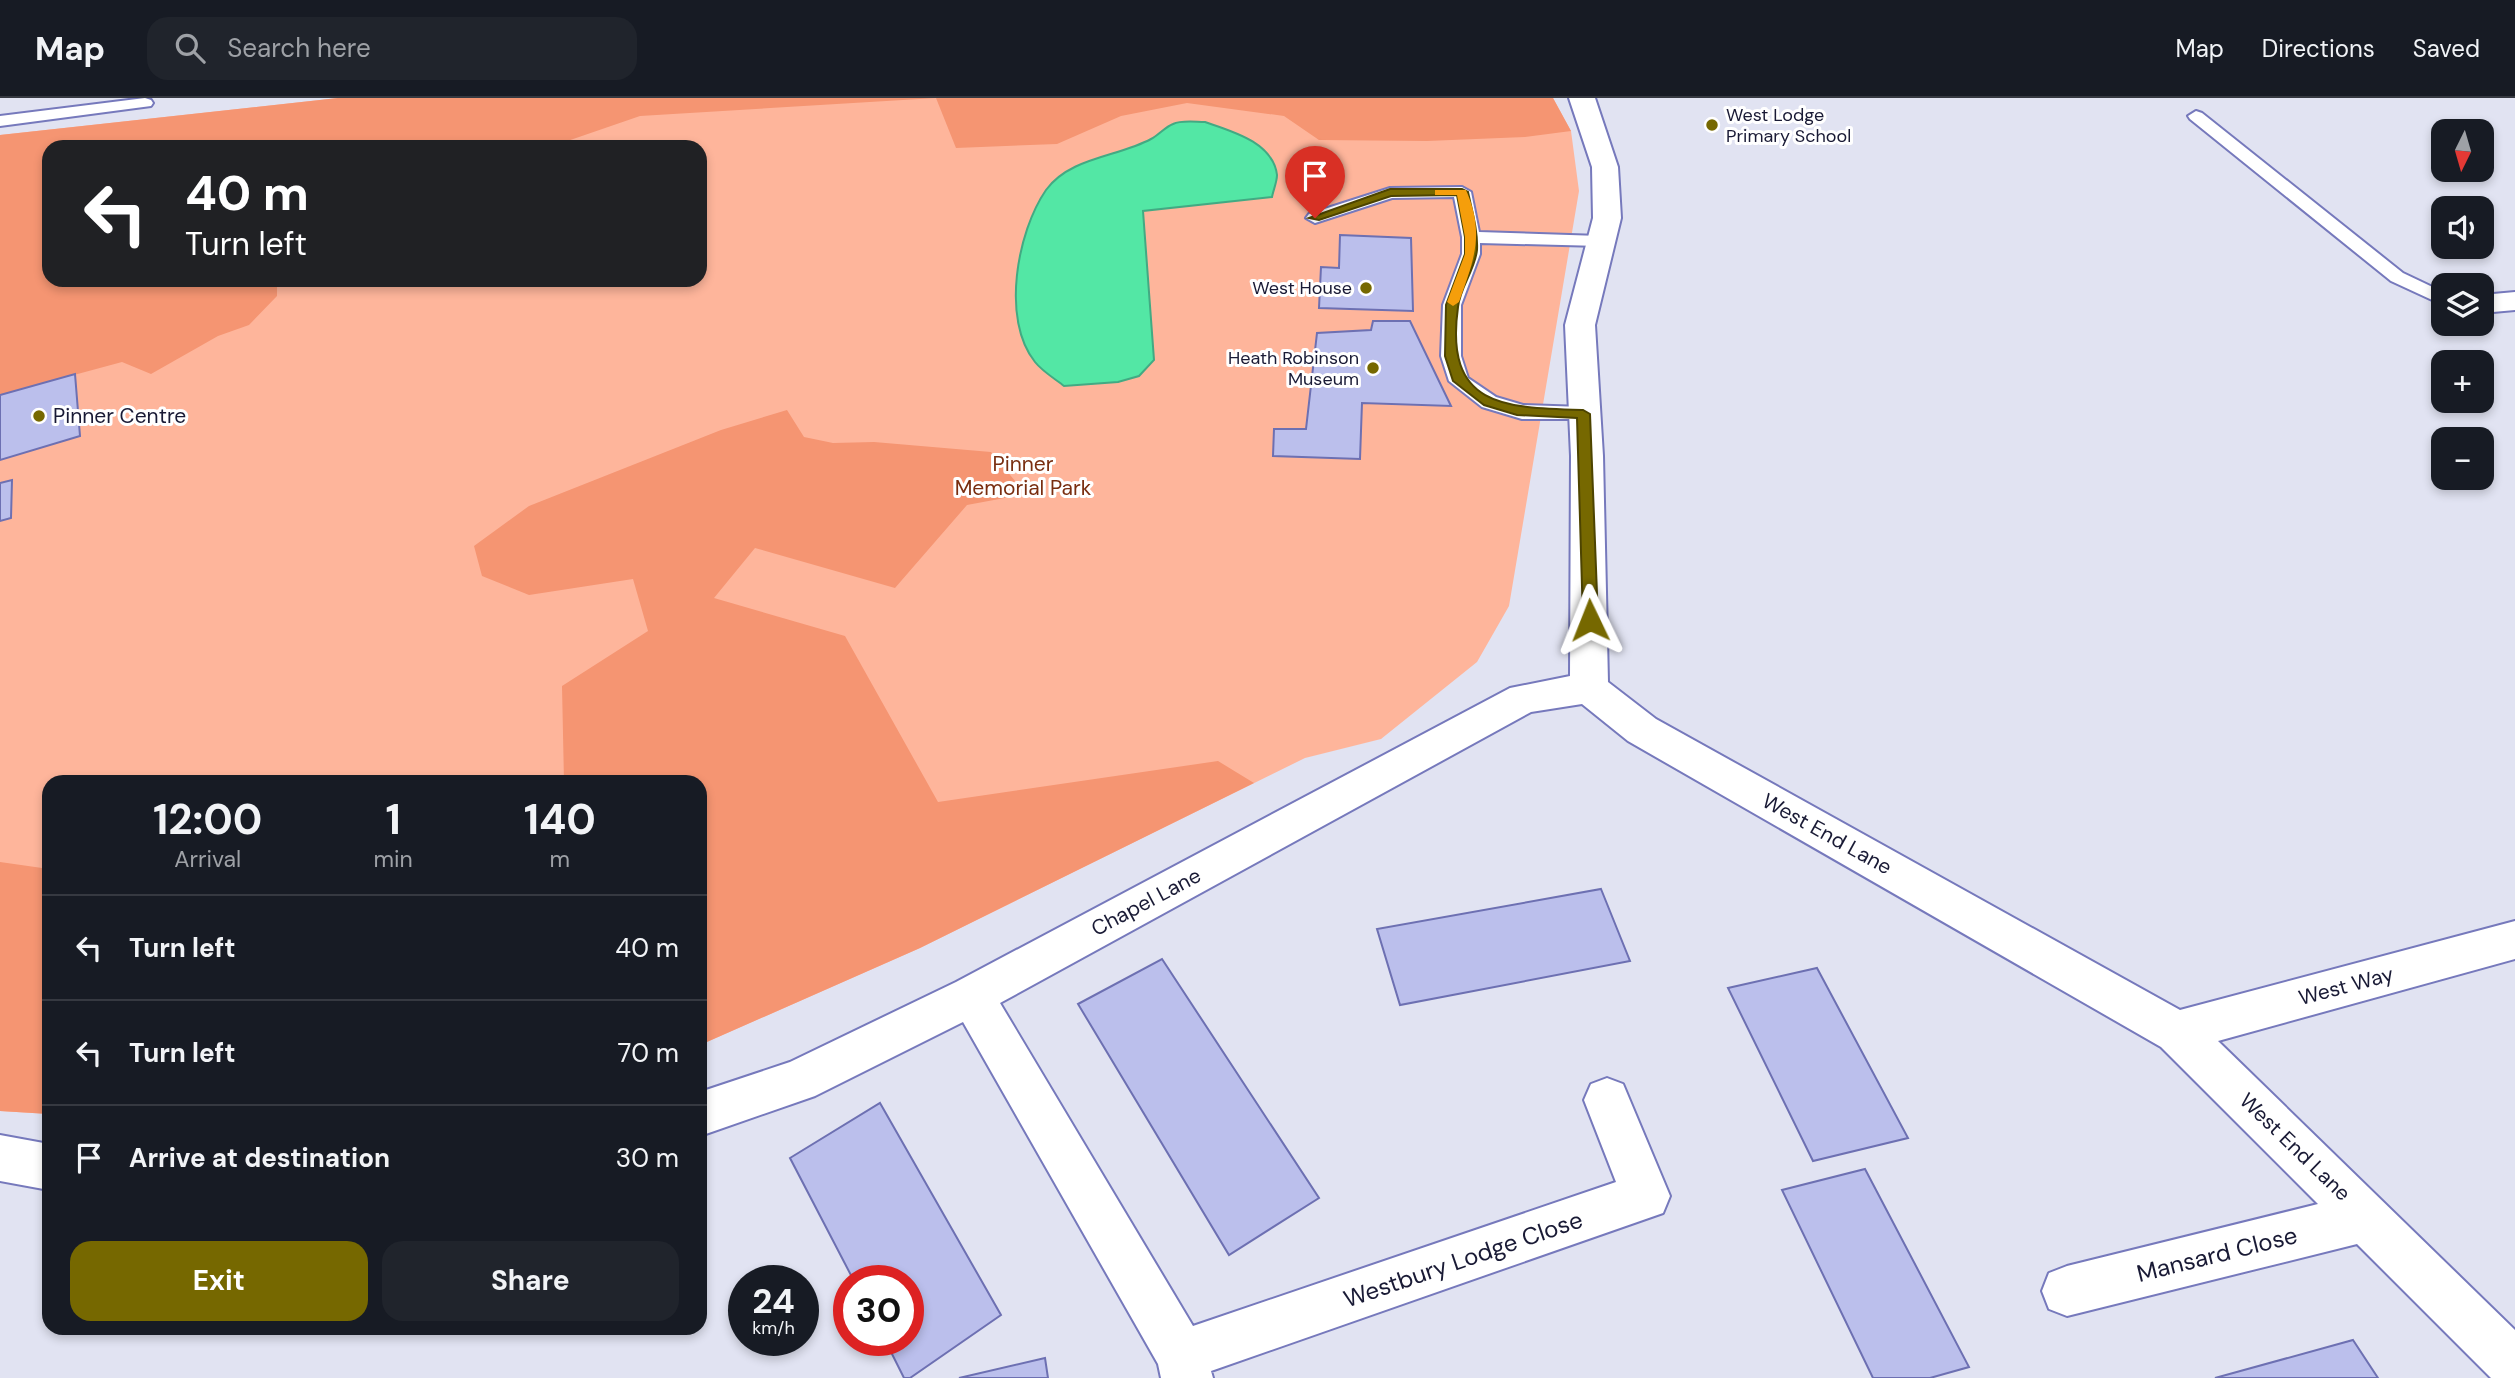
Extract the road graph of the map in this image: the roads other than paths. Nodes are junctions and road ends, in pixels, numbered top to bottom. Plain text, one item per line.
1 (1582, 98) edge
2 (145, 103) dead end
3 (2196, 116) dead end
4 (0, 121) edge
5 (1315, 218) dead end
6 (1471, 237) junction
7 (1600, 241) junction
8 (2431, 293) edge
9 (2515, 301) edge
10 (2494, 303) edge
11 (1583, 414) junction
12 (1589, 688) junction
13 (2515, 940) edge
14 (972, 996) junction
15 (2177, 1032) junction
16 (1606, 1100) dead end
17 (707, 1112) edge
18 (0, 1158) edge
19 (42, 1166) edge
20 (2366, 1217) junction
21 (2067, 1291) dead end
22 (2515, 1366) edge
23 (1185, 1367) edge

1 - 7 street
2 - 4 lane
3 - 8 lane
5 - 6 lane
6 - 7 lane
6 - 11 lane
7 - 11 street
9 - 10 street
11 - 12 street
12 - 14 street, Chapel Lane
12 - 15 street, West End Lane
13 - 15 street, West Way
14 - 17 street, Chapel Lane
14 - 23 street, Westbury Lodge Close
15 - 20 street, West End Lane
16 - 23 street, Westbury Lodge Close
18 - 19 street
20 - 21 street, Mansard Close
20 - 22 street, West End Lane

